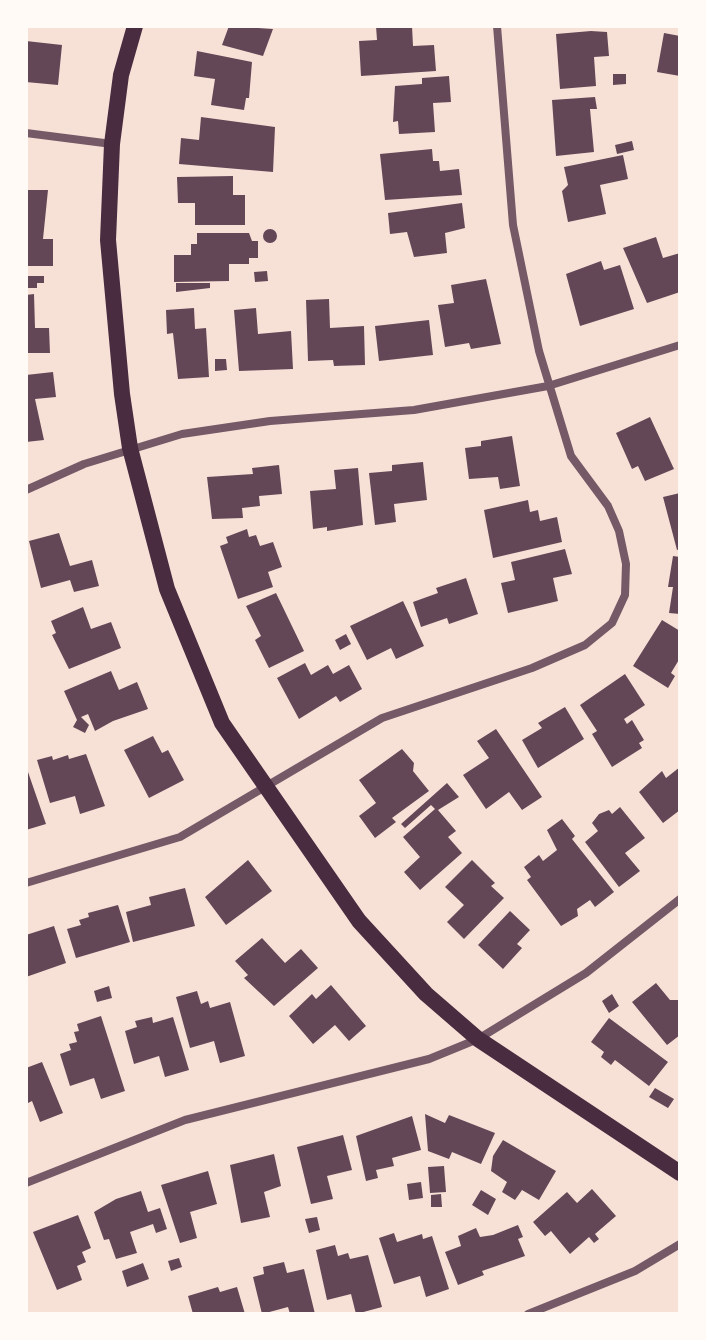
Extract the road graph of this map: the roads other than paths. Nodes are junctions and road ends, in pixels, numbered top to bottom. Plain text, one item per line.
1 (135, 26) edge
2 (497, 26) edge
3 (26, 133) edge
4 (112, 144) junction
5 (680, 345) edge
6 (548, 386) junction
7 (130, 448) junction
8 (26, 490) edge
9 (265, 788) junction
10 (26, 883) edge
11 (680, 899) edge
12 (478, 1039) junction
13 (680, 1173) edge
14 (26, 1183) edge
15 (680, 1244) edge
16 (528, 1314) edge

1 - 4 main road
2 - 6 street
3 - 4 street
4 - 7 main road
5 - 6 street
6 - 7 street
6 - 9 street
7 - 8 street
7 - 9 main road
9 - 10 street
9 - 12 main road
11 - 12 street
12 - 13 main road
12 - 14 street
15 - 16 street

